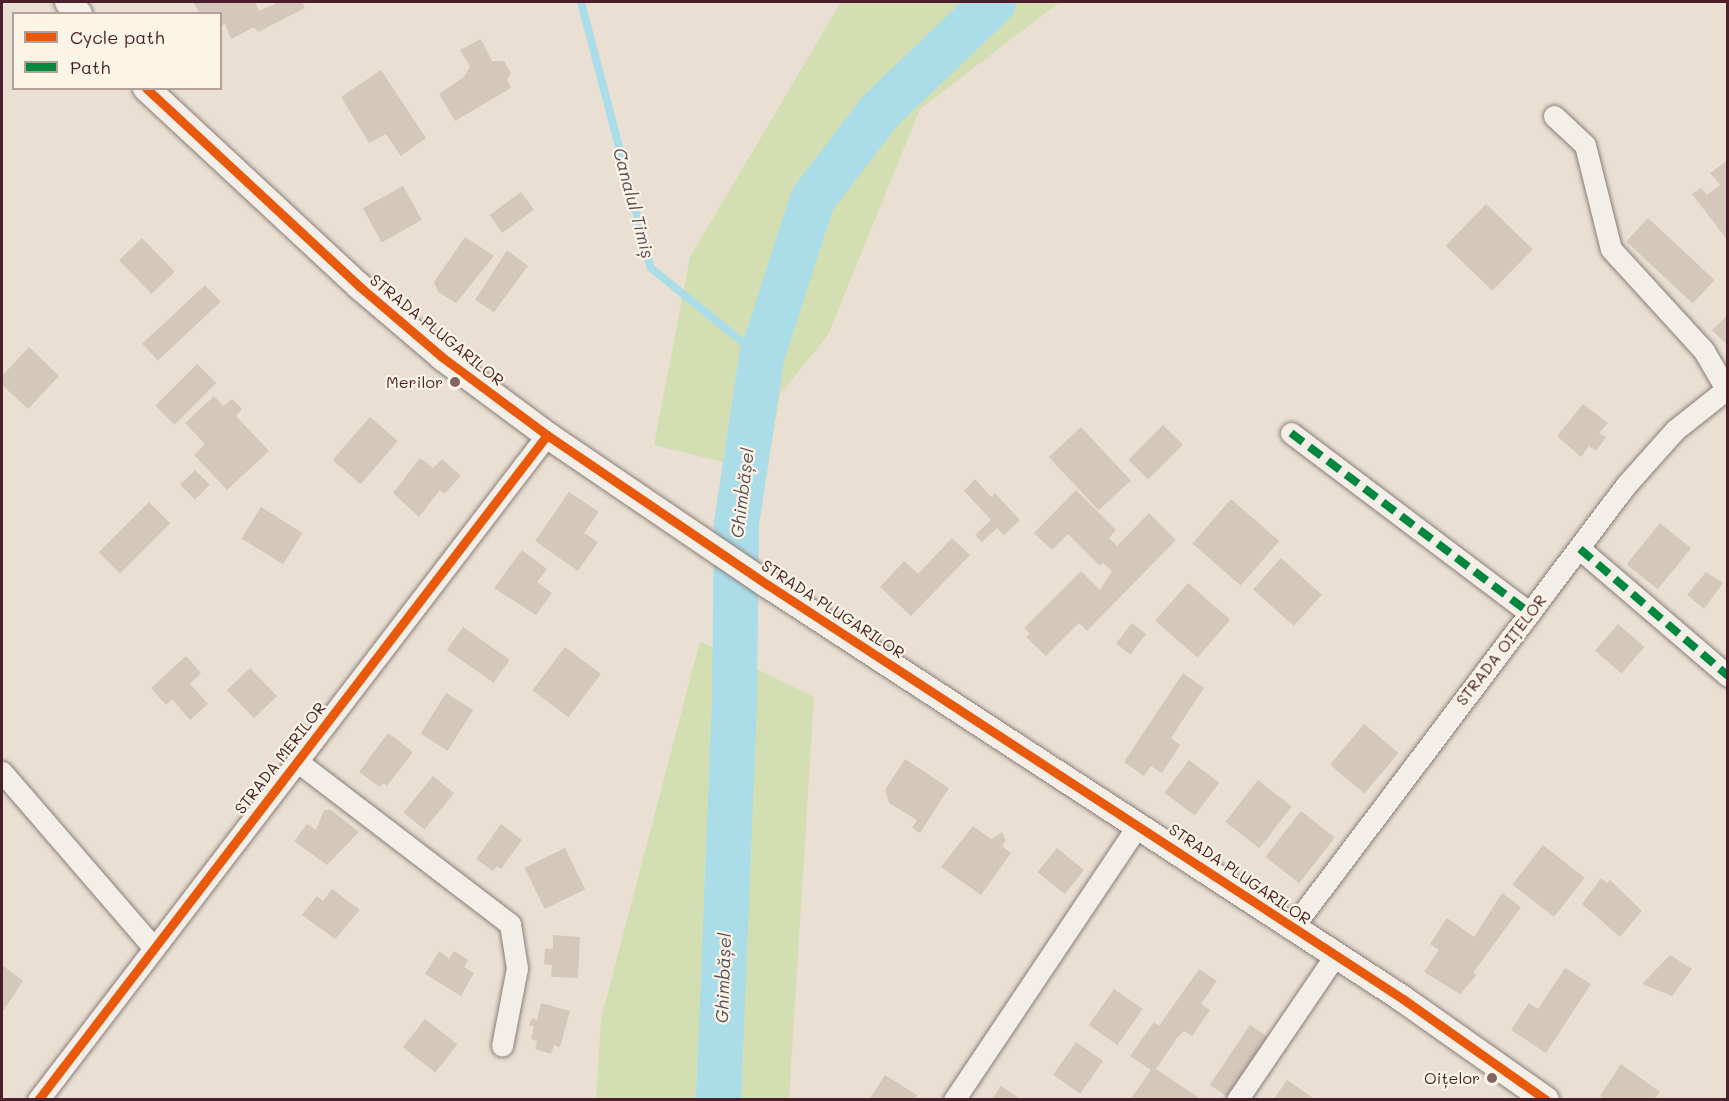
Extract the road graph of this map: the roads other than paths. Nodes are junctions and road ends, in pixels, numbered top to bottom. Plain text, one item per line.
1 (148, 90) edge
2 (1554, 116) dead end
3 (1727, 388) edge
4 (1291, 433) dead end
5 (548, 435) junction
6 (1580, 549) junction
7 (1530, 613) junction
8 (1728, 676) edge
9 (298, 762) junction
10 (2, 772) edge
11 (1139, 824) junction
12 (1292, 928) junction
13 (152, 946) junction
14 (1335, 956) junction
15 (502, 1046) dead end
16 (38, 1100) edge
17 (954, 1100) edge
18 (1237, 1100) edge
19 (1546, 1100) edge

1 - 5 street, STRADA PLUGARILOR
2 - 3 street
3 - 6 street, STRADA OIȚELOR
4 - 7 street
5 - 9 street, STRADA MERILOR
5 - 11 street, STRADA PLUGARILOR
6 - 7 street, STRADA OIȚELOR
6 - 8 street
7 - 12 street, STRADA OIȚELOR
9 - 13 street, STRADA MERILOR
9 - 15 street
10 - 13 street
11 - 12 street, STRADA PLUGARILOR
11 - 17 street
12 - 14 street, STRADA PLUGARILOR
13 - 16 street, STRADA MERILOR
14 - 18 street
14 - 19 street, STRADA PLUGARILOR

